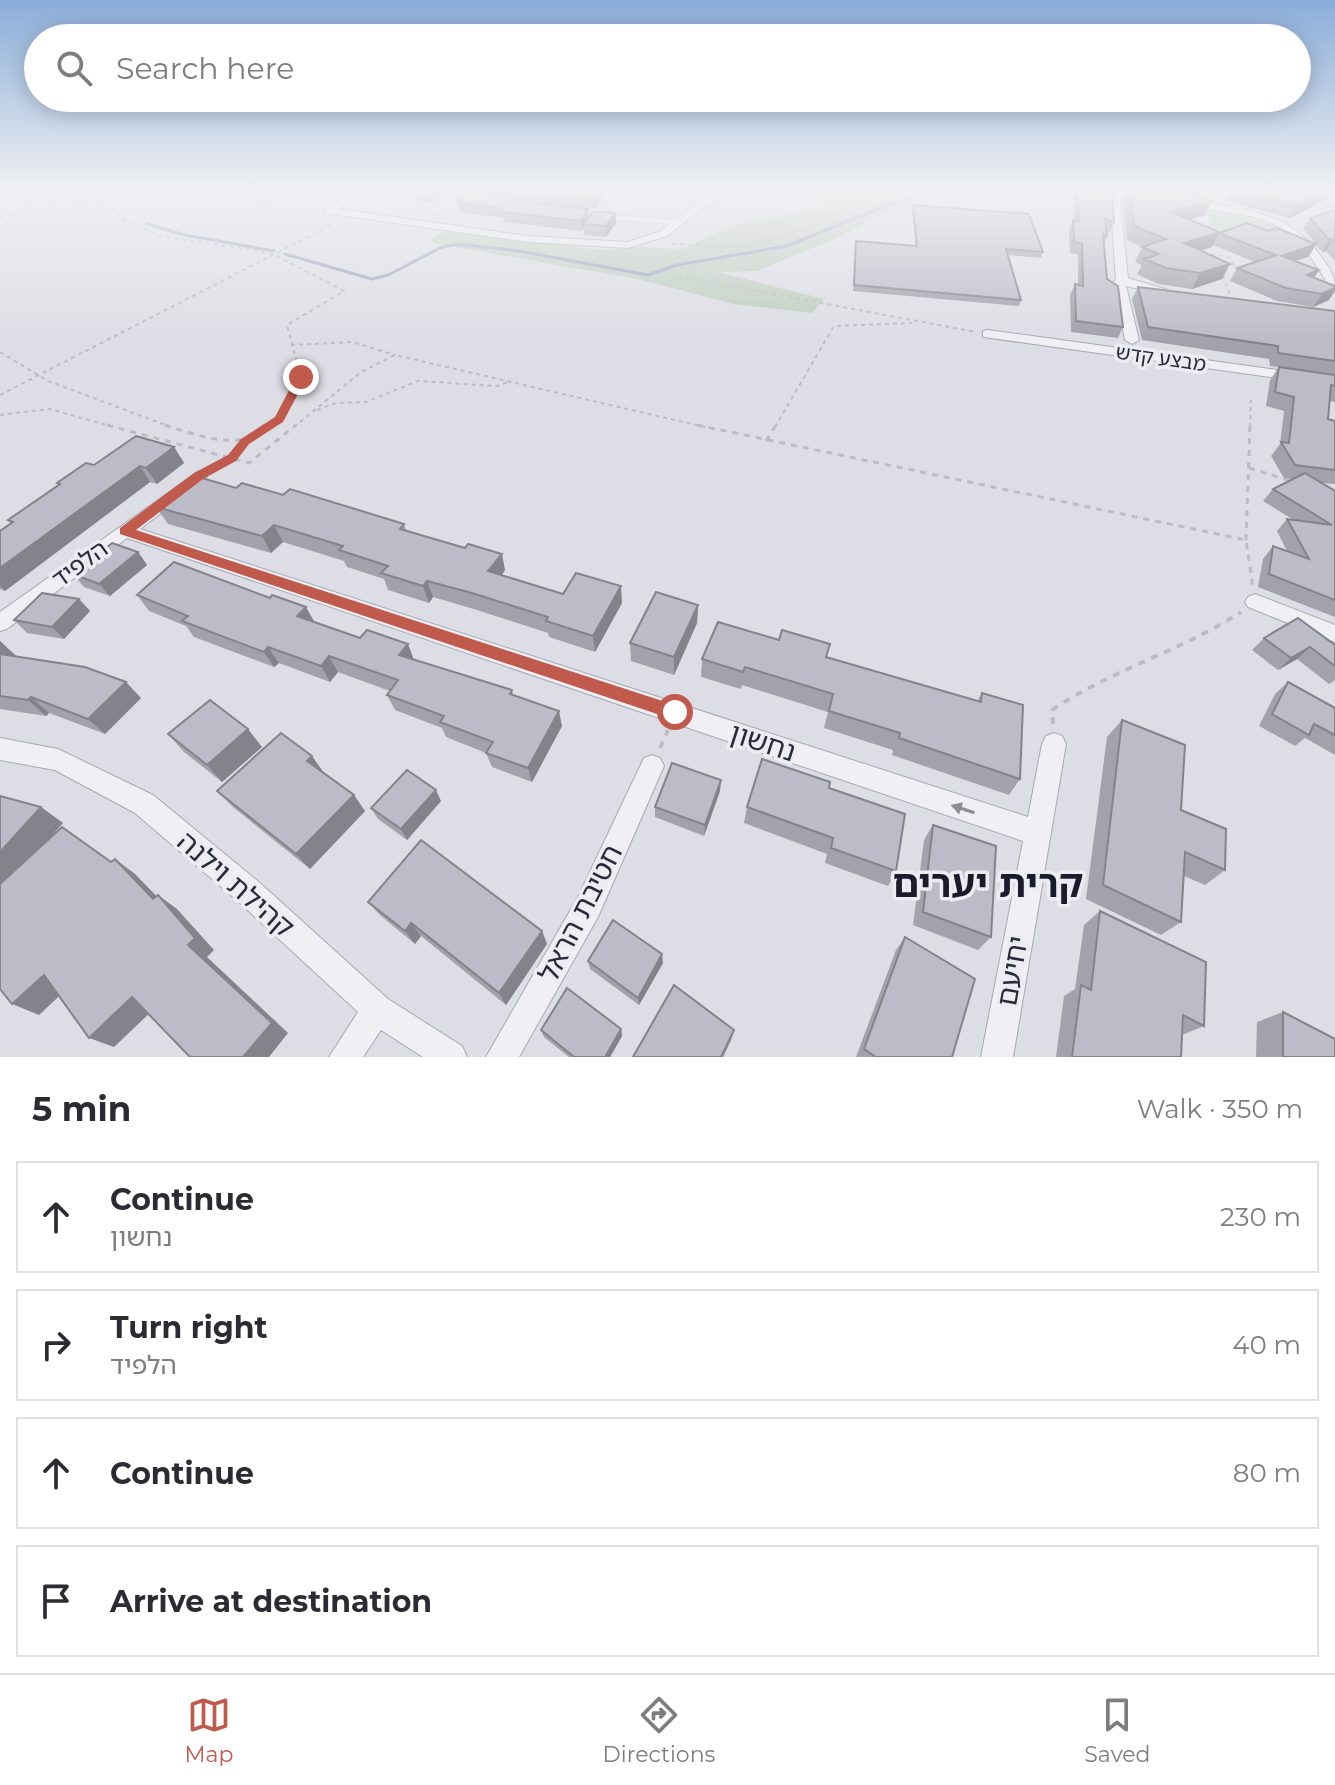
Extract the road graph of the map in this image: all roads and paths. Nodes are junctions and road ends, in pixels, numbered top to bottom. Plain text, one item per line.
1 (195, 241) edge
2 (301, 241) edge
3 (567, 241) edge
4 (765, 241) edge
5 (1119, 241) edge
6 (1211, 241) edge
7 (1303, 241) edge
8 (642, 242) joint
9 (276, 255) junction
10 (1217, 255) junction
11 (1220, 264) junction
12 (1234, 266) junction
13 (1245, 271) edge
14 (678, 276) dead end
15 (1122, 280) junction
16 (1335, 285) edge
17 (1174, 292) edge
18 (1232, 301) edge
19 (919, 322) junction
20 (988, 334) joint
21 (1132, 340) dead end
22 (291, 345) junction
23 (0, 352) edge
24 (395, 355) junction
25 (38, 375) junction
26 (512, 380) junction
27 (1335, 382) edge
28 (0, 395) edge
29 (1251, 400) dead end
30 (313, 411) junction
31 (0, 415) edge
32 (245, 441) junction
33 (766, 441) junction
34 (232, 458) junction
35 (1249, 468) junction
36 (199, 476) joint
37 (1292, 481) edge
38 (125, 531) junction
39 (1246, 540) junction
40 (1255, 602) junction
41 (0, 623) edge
42 (1335, 634) edge
43 (675, 712) junction
44 (1054, 744) joint
45 (0, 749) edge
46 (652, 766) joint
47 (1037, 833) junction
48 (377, 1010) junction
49 (345, 1057) edge
50 (451, 1057) edge
51 (502, 1057) edge
52 (997, 1057) edge

1 - 9 path
2 - 9 path
3 - 8 street
4 - 8 path
5 - 15 street
6 - 10 path
7 - 16 street
9 - 22 path
9 - 25 path
10 - 11 path
10 - 12 path
11 - 12 path
11 - 18 path
12 - 13 path
14 - 19 path
15 - 17 street
15 - 21 street
19 - 20 path
19 - 33 path
20 - 27 street, מבצע קדש
22 - 24 path
22 - 32 path
23 - 25 path
24 - 26 path
24 - 30 path
25 - 28 path
25 - 32 path
26 - 30 path
26 - 33 path
29 - 35 path
30 - 34 path
31 - 34 path
32 - 34 path
33 - 39 path
34 - 36 path
35 - 37 path
35 - 39 path
36 - 38 street, הלפיד
38 - 41 street, הלפיד
38 - 43 street, נחשון
39 - 40 path
40 - 42 street
40 - 44 path
43 - 46 path
47 -> 43 street, נחשון
44 - 47 street, יחיעם
45 - 48 street, קהילת וילנה
46 - 51 street, חטיבת הראל
47 - 52 street, יחיעם
48 - 49 street
48 - 50 street, קהילת וילנה

